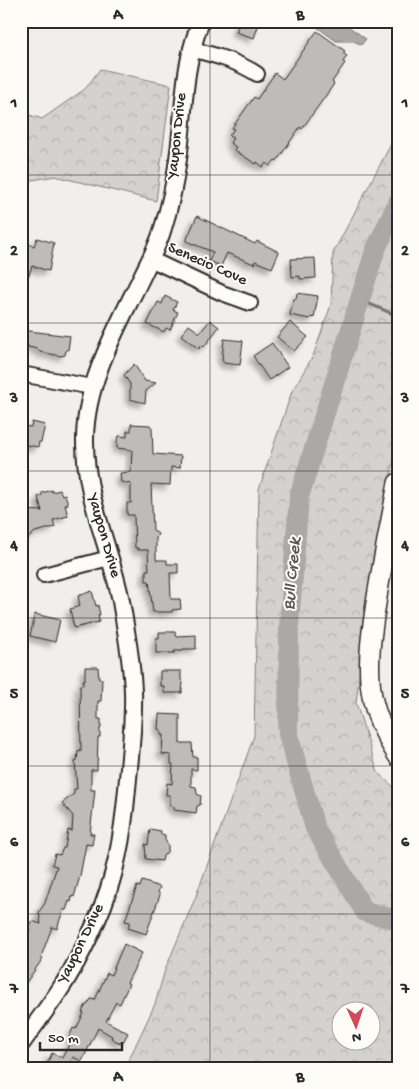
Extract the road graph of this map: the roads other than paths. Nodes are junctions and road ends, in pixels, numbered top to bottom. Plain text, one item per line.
1 (201, 21) edge
2 (191, 49) junction
3 (257, 74) dead end
4 (150, 259) junction
5 (250, 303) dead end
6 (21, 374) edge
7 (92, 387) junction
8 (398, 483) edge
9 (109, 558) junction
10 (44, 575) dead end
11 (398, 756) edge
12 (21, 1044) edge

1 - 2 street, Yaupon Drive
2 - 3 street
2 - 4 street, Yaupon Drive
4 - 5 street, Senecio Cove
4 - 7 street, Yaupon Drive
6 - 7 street
7 - 9 street, Yaupon Drive
8 - 11 main road
9 - 10 street
9 - 12 street, Yaupon Drive

